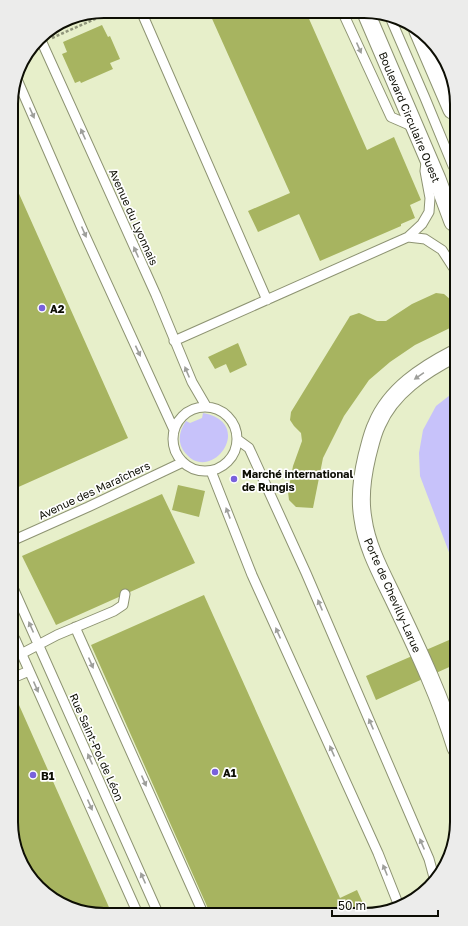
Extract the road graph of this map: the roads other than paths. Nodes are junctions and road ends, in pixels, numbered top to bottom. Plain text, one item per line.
1 (144, 18) edge
2 (347, 18) edge
3 (368, 18) edge
4 (393, 24) edge
5 (422, 40) edge
6 (43, 43) edge
7 (20, 87) edge
8 (450, 105) edge
9 (414, 127) junction
10 (427, 156) junction
11 (450, 159) edge
12 (450, 214) edge
13 (408, 237) junction
14 (450, 262) edge
15 (267, 300) junction
16 (174, 341) junction
17 (450, 357) edge
18 (206, 406) junction
19 (174, 430) junction
20 (238, 440) junction
21 (183, 462) junction
22 (211, 471) junction
23 (18, 538) edge
24 (125, 594) dead end
25 (18, 599) edge
26 (75, 627) junction
27 (39, 645) junction
28 (18, 646) edge
29 (21, 654) junction
30 (29, 671) junction
31 (18, 676) edge
32 (450, 728) edge
33 (433, 873) edge
34 (397, 901) edge
35 (135, 908) edge
36 (156, 908) edge
37 (201, 908) edge

1 - 15 lane
2 -> 9 lane
3 - 9 street, Boulevard Circulaire Ouest
4 - 11 lane
5 - 8 street
16 -> 6 lane, Avenue du Lyonnais
7 -> 19 lane
9 - 10 street, Boulevard Circulaire Ouest
10 - 12 street, Boulevard Circulaire Ouest
10 - 13 lane
13 - 14 lane
13 - 15 lane
15 - 16 lane
18 -> 16 lane, Avenue du Lyonnais
17 -> 32 street, Porte de Chevilly-Larue
18 - 19 lane
18 - 20 lane
19 - 21 lane
20 - 22 lane
33 -> 20 lane
21 - 22 lane
21 - 23 lane, Avenue des Maraîchers
34 -> 22 lane
24 - 26 lane
27 -> 25 lane, Rue Saint-Pol de Léon
26 - 27 lane
26 -> 37 lane
27 - 29 lane
36 -> 27 lane, Rue Saint-Pol de Léon
28 - 29 lane
29 - 30 lane
30 - 31 lane
30 -> 35 lane

